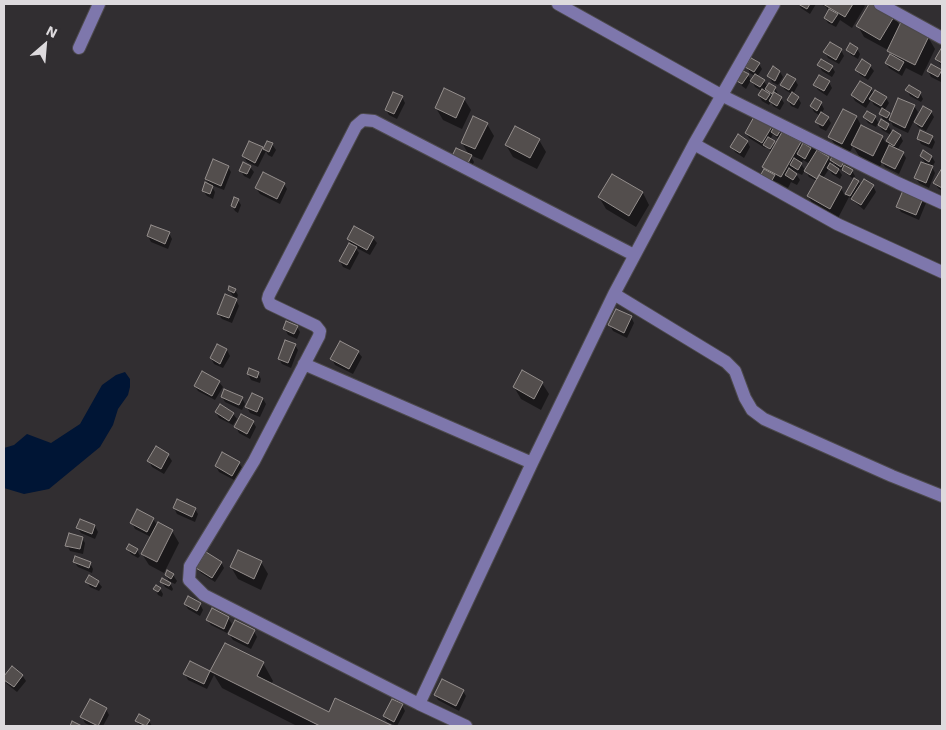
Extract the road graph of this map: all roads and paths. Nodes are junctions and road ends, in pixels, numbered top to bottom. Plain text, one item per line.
1 (99, 4) edge
2 (558, 4) edge
3 (774, 4) edge
4 (880, 4) edge
5 (942, 38) edge
6 (79, 48) dead end
7 (721, 95) junction
8 (694, 144) junction
9 (942, 202) edge
10 (634, 255) junction
11 (942, 272) edge
12 (614, 294) junction
13 (304, 364) junction
14 (532, 463) junction
15 (942, 496) edge
16 (419, 704) junction
17 (466, 726) edge

1 - 6 street
2 - 7 street
3 - 7 street
4 - 5 street
7 - 8 street
7 - 9 street
8 - 10 street
8 - 11 street
10 - 12 street
10 - 13 street
12 - 14 street
12 - 15 street
13 - 14 street
13 - 16 street
14 - 16 street
16 - 17 street

